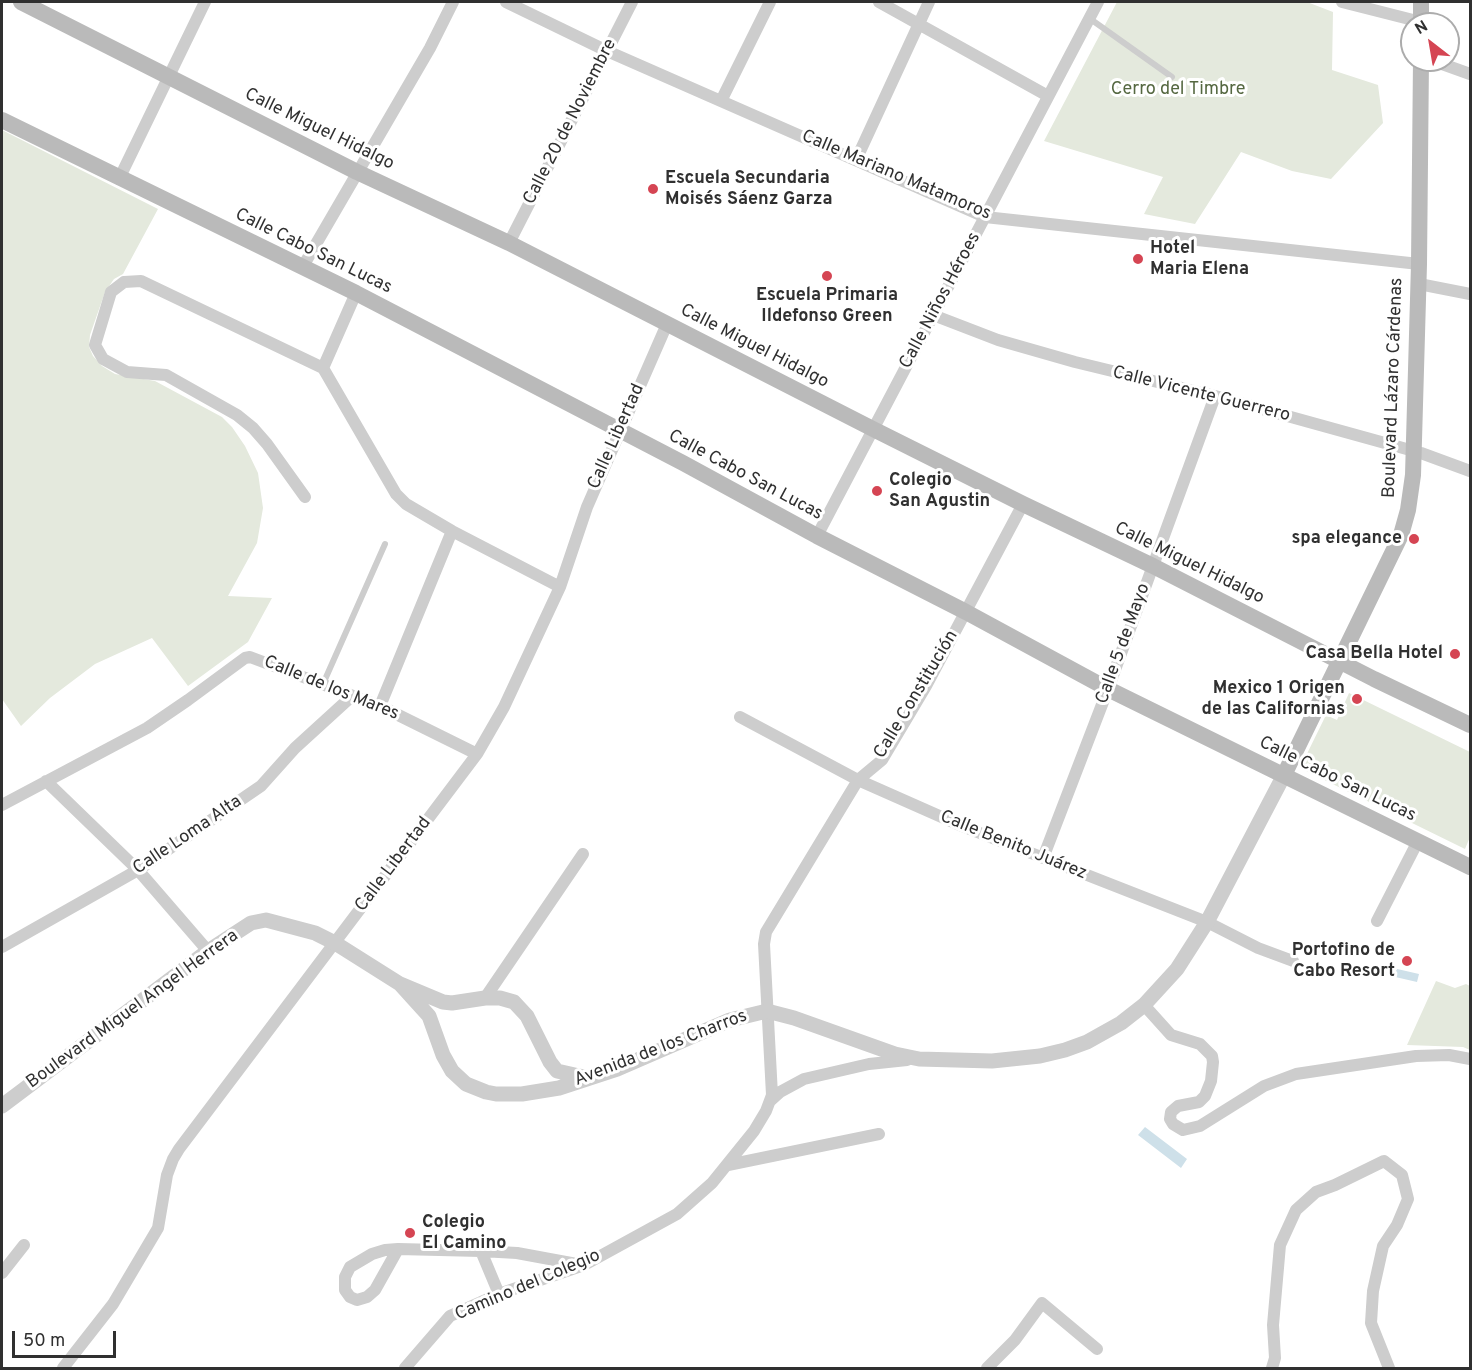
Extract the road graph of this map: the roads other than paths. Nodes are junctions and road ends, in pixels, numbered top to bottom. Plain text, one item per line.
1 (21, 2) edge
2 (205, 2) edge
3 (453, 2) edge
4 (506, 2) edge
5 (632, 2) edge
6 (770, 2) edge
7 (879, 2) edge
8 (929, 2) edge
9 (1098, 2) edge
10 (1342, 2) edge
11 (1400, 17) edge
12 (1089, 18) junction
13 (919, 23) junction
14 (607, 51) junction
15 (1421, 72) edge
16 (168, 76) junction
17 (1172, 77) dead end
18 (1048, 96) junction
19 (721, 101) junction
20 (2, 120) edge
21 (856, 160) junction
22 (357, 172) junction
23 (119, 179) junction
24 (985, 218) junction
25 (509, 243) junction
26 (1419, 264) junction
27 (302, 268) junction
28 (1419, 284) junction
29 (356, 293) junction
30 (1470, 294) edge
31 (933, 315) junction
32 (667, 324) junction
33 (323, 368) junction
34 (1215, 396) junction
35 (873, 429) junction
36 (619, 431) junction
37 (1414, 451) junction
38 (1470, 471) edge
39 (305, 497) dead end
40 (1023, 504) junction
41 (452, 531) junction
42 (817, 536) junction
43 (385, 544) dead end
44 (1153, 566) junction
45 (560, 587) junction
46 (966, 612) junction
47 (1338, 661) junction
48 (323, 684) junction
49 (1108, 689) junction
50 (352, 696) junction
51 (380, 706) junction
52 (740, 717) dead end
53 (1470, 725) edge
54 (477, 754) junction
55 (1284, 775) junction
56 (858, 780) junction
57 (46, 782) junction
58 (2, 805) edge
59 (1418, 841) junction
60 (583, 854) dead end
61 (1043, 858) junction
62 (1470, 867) edge
63 (138, 870) junction
64 (1377, 921) dead end
65 (1207, 922) junction
66 (335, 943) junction
67 (2, 947) edge
68 (208, 951) junction
69 (1293, 961) dead end
70 (400, 984) junction
71 (484, 998) junction
72 (1144, 1005) junction
73 (767, 1011) junction
74 (919, 1059) junction
75 (1470, 1059) edge
76 (588, 1078) junction
77 (770, 1101) junction
78 (2, 1106) edge
79 (879, 1134) dead end
80 (728, 1165) junction
81 (24, 1245) dead end
82 (398, 1249) junction
83 (481, 1251) junction
84 (584, 1265) junction
85 (2, 1273) edge
86 (499, 1294) junction
87 (1097, 1349) dead end
88 (63, 1368) edge
89 (405, 1368) edge
90 (987, 1368) edge
91 (1272, 1368) edge
92 (1389, 1368) edge

1 - 16 main road, Calle Miguel Hidalgo
2 - 16 street
3 - 22 street
4 - 14 street, Calle Mariano Matamoros
5 - 14 street, Calle 20 de Noviembre
6 - 19 street
7 - 13 street
8 - 13 street
9 - 12 street, Calle Niños Héroes
10 - 11 street
12 - 17 lane
12 - 18 street, Calle Niños Héroes
13 - 18 street
13 - 21 street
14 - 19 street, Calle Mariano Matamoros
14 - 25 street, Calle 20 de Noviembre
15 - 26 main road, Boulevard Lázaro Cárdenas
16 - 22 main road, Calle Miguel Hidalgo
16 - 23 street
18 - 24 street, Calle Niños Héroes
19 - 21 street, Calle Mariano Matamoros
20 - 23 main road, Calle Cabo San Lucas
21 - 24 street, Calle Mariano Matamoros
22 - 25 main road, Calle Miguel Hidalgo
22 - 27 street
23 - 27 main road, Calle Cabo San Lucas
24 - 26 street, Calle Mariano Matamoros
24 - 31 street, Calle Niños Héroes
25 - 32 main road, Calle Miguel Hidalgo
26 - 28 main road, Boulevard Lázaro Cárdenas
27 - 29 main road, Calle Cabo San Lucas
28 - 30 street
28 - 37 main road, Boulevard Lázaro Cárdenas
29 - 33 street
29 - 36 main road, Calle Cabo San Lucas
31 - 34 street, Calle Vicente Guerrero
31 - 35 street, Calle Niños Héroes
32 - 35 main road, Calle Miguel Hidalgo
32 - 36 street, Calle Libertad
33 - 39 street
33 - 41 street
34 - 37 street, Calle Vicente Guerrero
34 - 44 street, Calle 5 de Mayo
35 - 40 main road, Calle Miguel Hidalgo
35 - 42 street, Calle Niños Héroes
36 - 42 main road, Calle Cabo San Lucas
36 - 45 street, Calle Libertad
37 - 38 street, Calle Vicente Guerrero
37 - 47 main road, Boulevard Lázaro Cárdenas
40 - 44 main road, Calle Miguel Hidalgo
40 - 46 street, Calle Constitución
41 - 45 street
41 - 51 street
42 - 46 main road, Calle Cabo San Lucas
43 - 48 lane
44 - 47 main road, Calle Miguel Hidalgo
44 - 49 street, Calle 5 de Mayo
45 - 54 street, Calle Libertad
46 - 49 main road, Calle Cabo San Lucas
46 - 56 street, Calle Constitución
47 - 53 main road, Calle Miguel Hidalgo
47 - 55 main road, Boulevard Lázaro Cárdenas
48 - 50 street, Calle de los Mares
48 - 57 street, Calle de los Mares
49 - 55 main road, Calle Cabo San Lucas
49 - 61 street, Calle 5 de Mayo
50 - 51 street, Calle de los Mares
50 - 63 street, Calle Loma Alta
51 - 54 street, Calle de los Mares
52 - 56 street, Calle Benito Juárez
54 - 66 street, Calle Libertad
55 - 59 main road, Calle Cabo San Lucas
55 - 65 street, Boulevard Lázaro Cárdenas
56 - 61 street, Calle Benito Juárez
56 - 73 street, Calle Constitución
57 - 58 street, Calle de los Mares
57 - 63 street
59 - 62 main road, Calle Cabo San Lucas
59 - 64 street
60 - 71 street
61 - 65 street, Calle Benito Juárez
63 - 67 street, Calle Loma Alta
63 - 68 street
65 - 69 street, Calle Benito Juárez
65 - 72 street, Avenida de los Charros
66 - 68 street, Boulevard Miguel Angel Herrera
66 - 70 street, Avenida de los Charros
66 - 88 street, Calle Libertad
68 - 78 street, Boulevard Miguel Angel Herrera
70 - 71 street, Avenida de los Charros
70 - 76 street, Avenida de los Charros
71 - 76 street
72 - 74 street, Avenida de los Charros
72 - 75 street
73 - 74 street, Avenida de los Charros
73 - 76 street, Avenida de los Charros
73 - 77 street, Camino del Colegio
74 - 77 street
77 - 80 street, Camino del Colegio
79 - 80 street
80 - 84 street, Camino del Colegio
81 - 85 street
82 - 82 street
82 - 83 street
83 - 84 street
83 - 86 street
84 - 86 street, Camino del Colegio
86 - 89 street, Camino del Colegio
87 - 90 street
91 - 92 street

